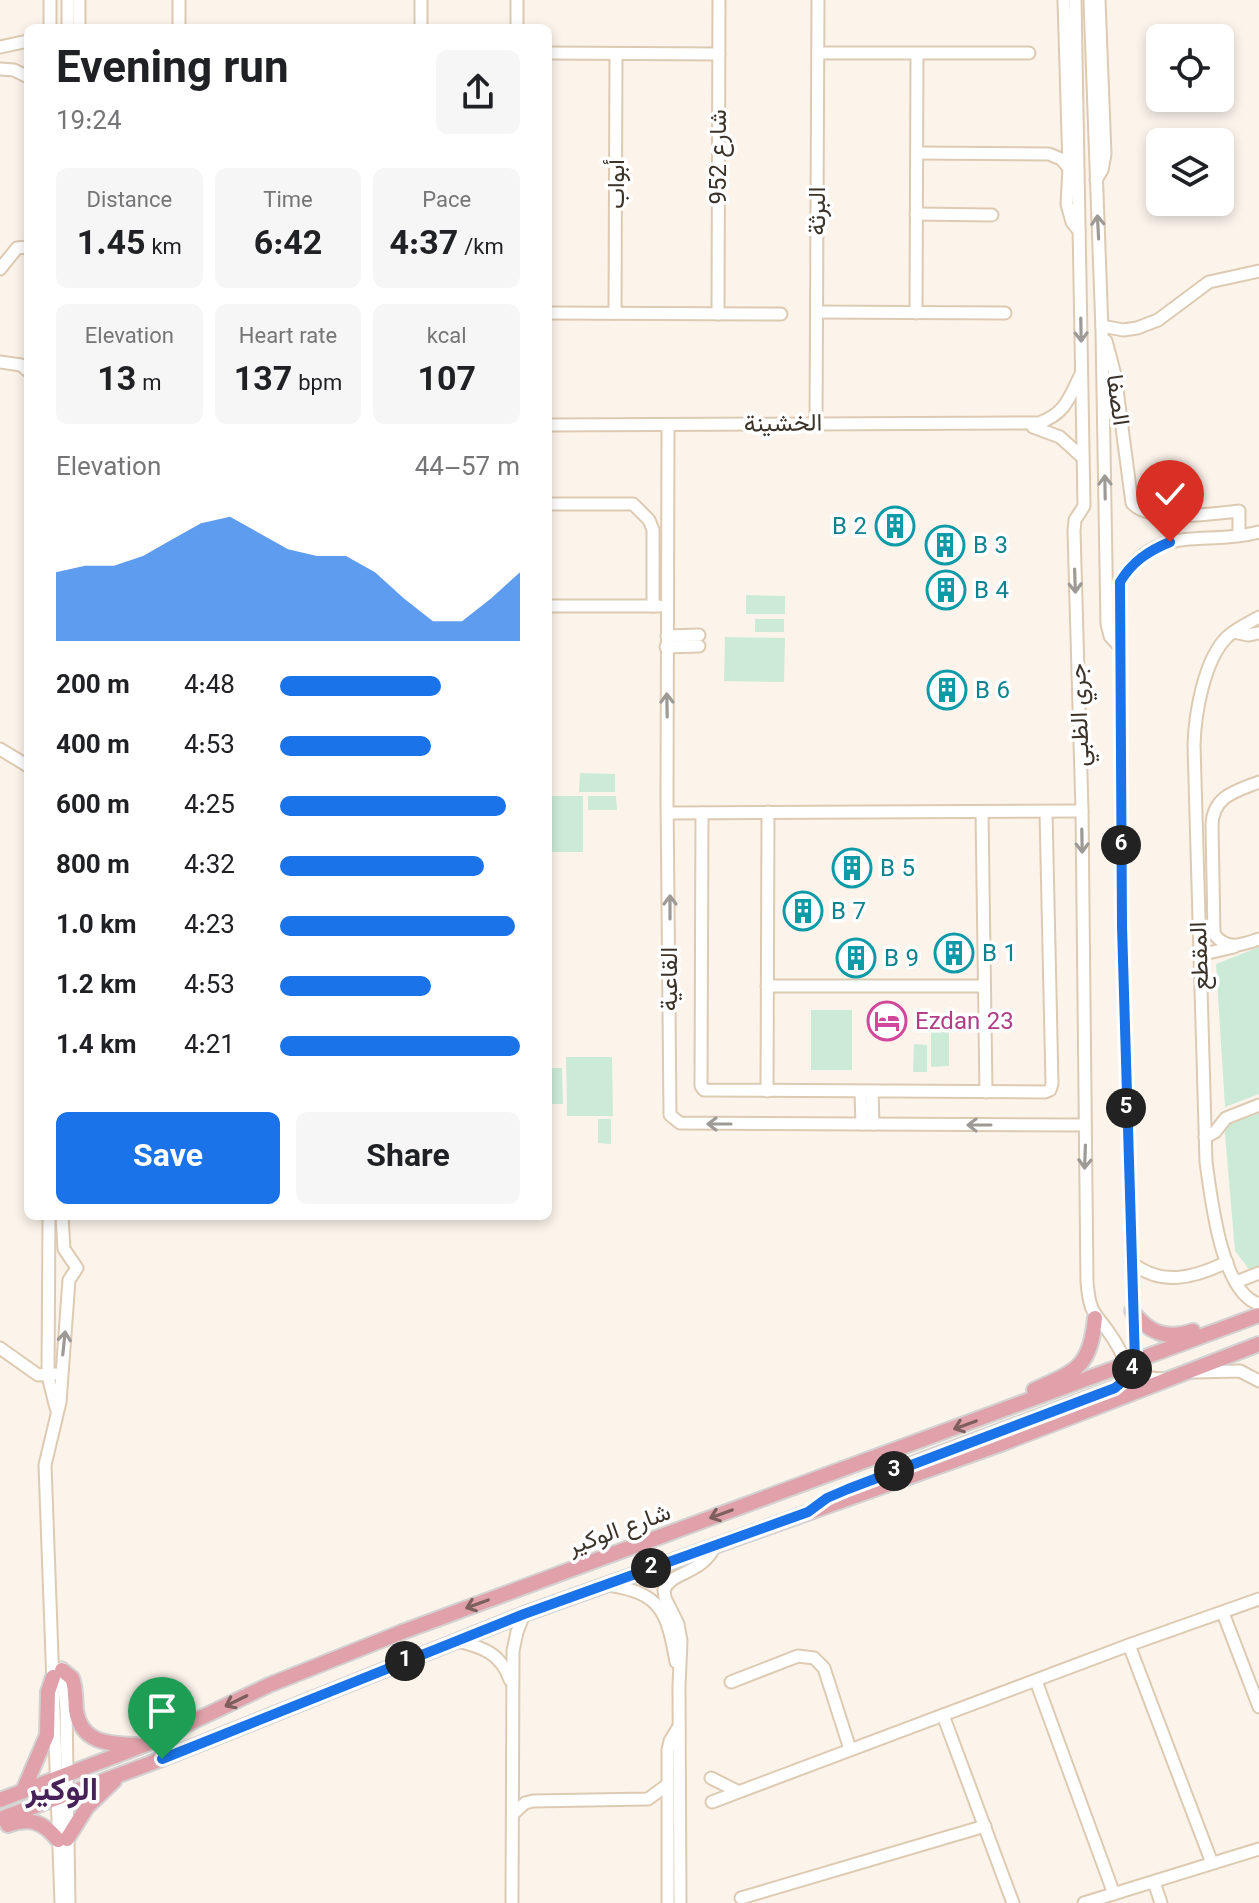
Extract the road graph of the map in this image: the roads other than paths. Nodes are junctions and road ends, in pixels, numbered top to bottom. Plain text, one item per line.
1 (50, 0) edge
2 (68, 0) edge
3 (79, 0) edge
4 (179, 0) edge
5 (421, 0) edge
6 (517, 0) edge
7 (719, 0) edge
8 (818, 0) edge
9 (1064, 0) edge
10 (1075, 0) edge
11 (1090, 0) edge
12 (1099, 0) edge
13 (47, 24) edge
14 (68, 24) edge
15 (79, 24) edge
16 (179, 24) edge
17 (421, 24) edge
18 (517, 24) edge
19 (1065, 40) junction
20 (24, 43) edge
21 (0, 47) edge
22 (552, 53) edge
23 (818, 53) junction
24 (1029, 53) dead end
25 (616, 54) junction
26 (719, 54) junction
27 (917, 54) junction
28 (1077, 58) junction
29 (0, 69) edge
30 (24, 75) edge
31 (1069, 141) junction
32 (917, 153) junction
33 (1049, 154) junction
34 (1069, 168) junction
35 (1095, 180) junction
36 (916, 214) junction
37 (992, 215) dead end
38 (1079, 231) junction
39 (24, 247) edge
40 (0, 269) edge
41 (1259, 271) edge
42 (817, 312) junction
43 (552, 313) edge
44 (615, 313) junction
45 (916, 313) junction
46 (1005, 313) dead end
47 (718, 314) junction
48 (781, 314) dead end
49 (1102, 328) junction
50 (0, 362) edge
51 (24, 366) edge
52 (1082, 373) junction
53 (816, 422) junction
54 (552, 425) edge
55 (668, 425) junction
56 (1039, 425) junction
57 (1083, 458) junction
58 (552, 504) edge
59 (1259, 532) edge
60 (1239, 535) junction
61 (552, 606) edge
62 (653, 606) junction
63 (668, 606) junction
64 (1259, 617) edge
65 (1234, 632) junction
66 (1259, 633) edge
67 (666, 641) junction
68 (699, 641) dead end
69 (1118, 645) junction
70 (0, 749) edge
71 (24, 764) edge
72 (1259, 782) edge
73 (1082, 811) junction
74 (768, 812) junction
75 (982, 812) junction
76 (1046, 812) junction
77 (668, 813) junction
78 (702, 813) junction
79 (1259, 939) edge
80 (1238, 946) junction
81 (1199, 955) junction
82 (767, 986) junction
83 (984, 986) junction
84 (767, 1091) junction
85 (866, 1092) junction
86 (986, 1092) junction
87 (1259, 1105) edge
88 (867, 1124) junction
89 (1085, 1125) junction
90 (1205, 1137) junction
91 (49, 1220) edge
92 (62, 1220) edge
93 (71, 1259) junction
94 (49, 1261) junction
95 (1131, 1262) junction
96 (1227, 1262) junction
97 (1259, 1273) edge
98 (1154, 1277) junction
99 (1236, 1282) junction
100 (1132, 1295) junction
101 (1259, 1304) edge
102 (1132, 1311) junction
103 (1259, 1315) edge
104 (1095, 1318) junction
105 (1225, 1328) junction
106 (1259, 1344) edge
107 (0, 1348) edge
108 (1131, 1366) junction
109 (61, 1369) junction
110 (1184, 1375) junction
111 (48, 1376) junction
112 (1259, 1381) edge
113 (1014, 1407) junction
114 (57, 1420) junction
115 (808, 1512) junction
116 (716, 1544) junction
117 (606, 1584) junction
118 (1259, 1599) edge
119 (1223, 1613) junction
120 (524, 1614) junction
121 (456, 1641) junction
122 (1129, 1645) junction
123 (58, 1673) junction
124 (1036, 1681) junction
125 (731, 1682) dead end
126 (512, 1685) junction
127 (679, 1686) junction
128 (1259, 1707) edge
129 (943, 1715) junction
130 (679, 1728) junction
131 (144, 1745) junction
132 (850, 1749) junction
133 (120, 1775) junction
134 (711, 1778) dead end
135 (667, 1785) junction
136 (61, 1786) junction
137 (23, 1791) junction
138 (737, 1791) junction
139 (648, 1799) junction
140 (0, 1800) edge
141 (712, 1802) dead end
142 (0, 1808) edge
143 (513, 1814) junction
144 (667, 1814) junction
145 (0, 1819) edge
146 (985, 1826) junction
147 (0, 1828) edge
148 (62, 1840) junction
149 (1259, 1849) edge
150 (1212, 1863) junction
151 (667, 1874) junction
152 (1154, 1882) junction
153 (1114, 1894) junction
154 (680, 1897) edge
155 (741, 1898) dead end
156 (61, 1903) edge
157 (69, 1903) edge
158 (512, 1903) edge
159 (668, 1903) edge
160 (1013, 1903) edge
161 (1084, 1903) edge
162 (1161, 1903) edge

1 - 13 street
2 - 14 street
3 - 15 street
4 - 16 street
5 - 17 street
6 - 18 street
7 - 26 street, شارع 952
8 - 23 street, البرثة
9 - 19 street
10 - 28 street, جري الظبي
11 - 35 street, جري الظبي
12 - 35 street
19 - 28 street
19 - 31 street
20 - 21 street
22 - 25 street
23 - 27 street
23 - 42 street, البرثة
24 - 27 street
25 - 26 street
25 - 44 street, أبواب
26 - 47 street, شارع 952
27 - 32 street
28 - 38 street, جري الظبي
29 - 30 street
31 - 33 street
31 - 34 street
32 - 33 street
32 - 36 street
33 - 34 street
34 - 38 street
49 -> 35 street, جري الظبي
36 - 37 street
36 - 45 street
38 -> 52 street, جري الظبي
39 - 40 street
41 - 49 street
42 - 45 street
42 - 53 street, البرثة
43 - 44 street
44 - 47 street
45 - 46 street
47 - 48 street
49 - 60 street, الصفا
69 -> 49 street, جري الظبي
50 - 51 street
52 - 56 street
52 - 57 street, جري الظبي
53 - 55 street, الخشينة
53 - 56 street, الخشينة
54 - 55 street, الخشينة
55 - 63 street, القاعية
56 - 57 street
57 -> 73 street, جري الظبي
58 - 62 street
59 - 60 street
60 - 69 street, جري الظبي
61 - 62 street
62 - 63 street
63 - 67 street, القاعية
64 - 65 street, المقطع
65 - 66 street
65 - 81 street, المقطع
67 - 68 street
77 -> 67 street, القاعية
69 - 95 street, جري الظبي
70 - 71 street
72 - 80 street
73 - 76 street
73 -> 89 street, جري الظبي
74 - 75 street
74 - 78 street
74 - 82 street
75 - 76 street
75 - 83 street
76 - 86 street
77 - 78 street
88 -> 77 street, القاعية
78 - 84 street
79 - 80 street
80 - 81 street
81 - 90 street, المقطع
82 - 83 street
82 - 84 street
83 - 86 street
84 - 85 street
85 - 86 street
85 - 88 street
87 - 90 street
89 -> 88 street, القاعية
89 -> 104 street, جري الظبي
90 - 96 street, المقطع
91 - 94 street
92 - 93 street
93 - 94 street
109 -> 93 street
94 - 111 street
95 - 98 street
95 - 100 street, جري الظبي
96 - 98 street
96 - 99 street, المقطع
97 - 99 street
98 - 100 street
99 - 101 street, المقطع
100 - 102 street, جري الظبي
102 - 105 main road
102 - 108 street, جري الظبي
103 - 105 main road, شارع الوكير
104 - 108 street, جري الظبي
104 - 113 main road
105 - 108 main road, شارع الوكير
106 - 110 main road, شارع الوكير
107 - 111 street
108 - 110 street
108 - 113 main road, شارع الوكير
108 - 115 main road
109 - 111 street
109 - 114 street
110 - 112 street
110 - 115 main road, شارع الوكير
111 - 114 street
113 -> 131 main road, شارع الوكير
114 - 123 street
115 - 116 main road, شارع الوكير
116 - 117 main road, شارع الوكير
116 - 127 street
117 - 120 main road, شارع الوكير
117 - 127 street
118 - 119 street
119 - 122 street
119 - 128 street
120 - 121 main road, شارع الوكير
120 - 126 street
121 - 126 street
121 - 133 main road, شارع الوكير
122 - 124 street
122 - 150 street
123 - 131 main road
123 - 136 street
123 - 137 main road
124 - 129 street
124 - 153 street
125 - 132 street
126 - 143 street
127 - 130 street
129 - 132 street
129 - 146 street
130 - 135 street
130 - 154 street
131 - 136 main road, شارع الوكير
132 - 138 street
133 - 136 main road, شارع الوكير
133 - 148 main road
134 - 138 street
135 - 139 street
135 - 144 street
136 - 137 main road, شارع الوكير
136 - 142 main road
136 - 145 main road, شارع الوكير
136 - 148 street
137 - 140 main road, شارع الوكير
138 - 141 street
139 - 143 street
139 - 144 street
143 - 158 street
144 - 151 street
146 - 155 street
146 - 160 street
147 - 148 main road
148 - 156 street
148 - 157 street
149 - 150 street
150 - 152 street
151 - 154 street
151 - 159 street
152 - 153 street
152 - 162 street
153 - 161 street

